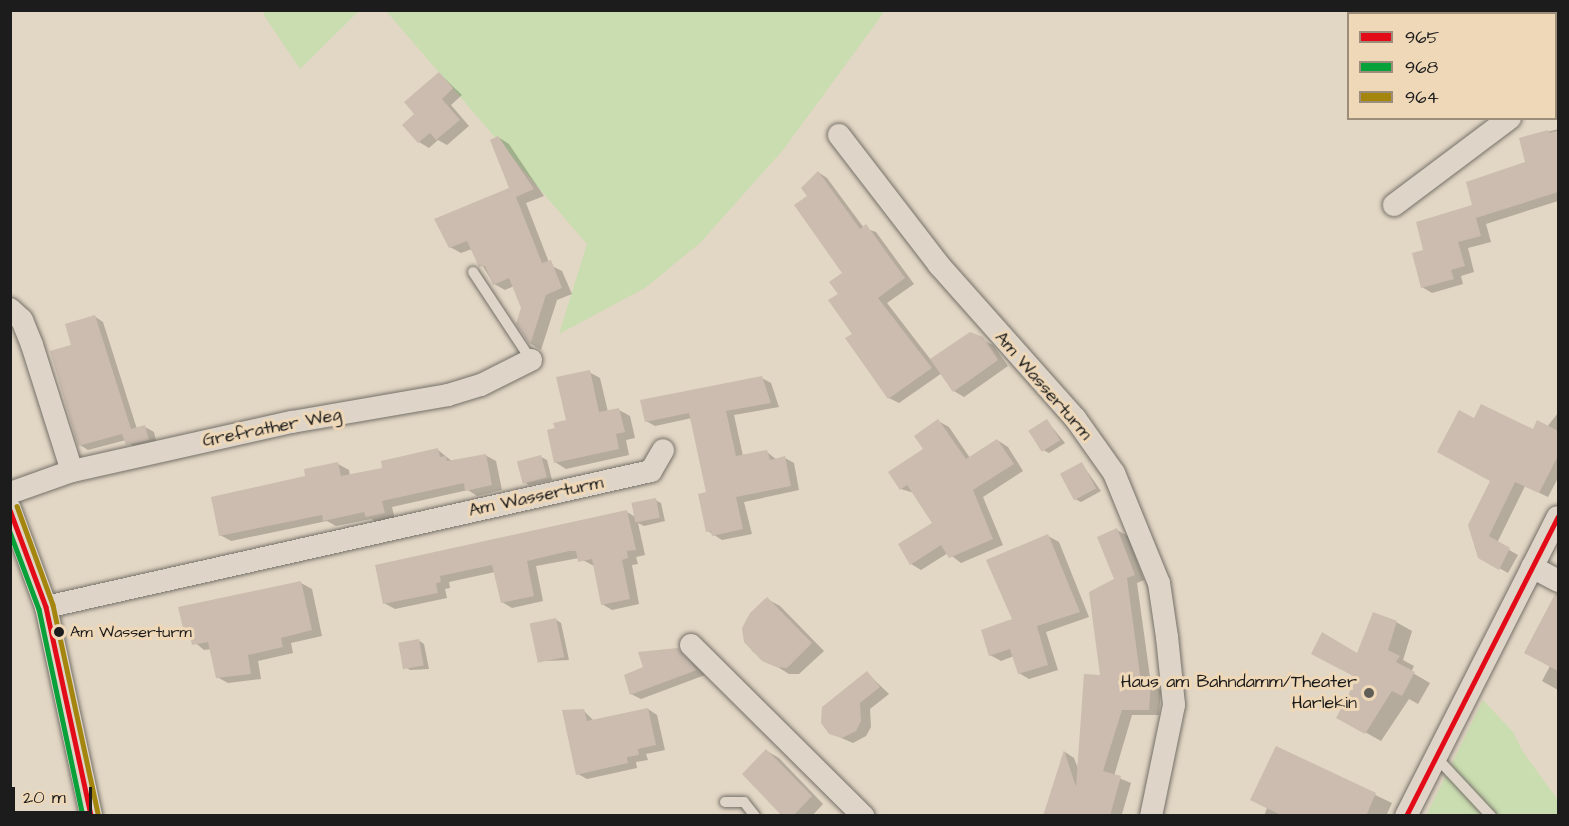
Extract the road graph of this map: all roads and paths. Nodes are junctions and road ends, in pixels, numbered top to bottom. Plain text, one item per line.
1 (1507, 120) edge
2 (838, 135) dead end
3 (1394, 205) dead end
4 (473, 272) dead end
5 (10, 309) edge
6 (531, 360) joint
7 (663, 450) dead end
8 (72, 471) junction
9 (10, 493) edge
10 (10, 509) edge
11 (1558, 517) edge
12 (1532, 567) junction
13 (1558, 581) edge
14 (46, 607) junction
15 (691, 645) dead end
16 (1436, 757) junction
17 (724, 802) dead end
18 (91, 816) edge
19 (755, 816) edge
20 (863, 816) edge
21 (1151, 816) edge
22 (1406, 816) edge
23 (1491, 816) edge

1 - 3 street
2 - 21 street, Am Wasserturm
4 - 6 lane
5 - 8 street
6 - 8 street, Grefrather Weg
7 - 14 street, Am Wasserturm
8 - 9 street, Grefrather Weg
10 - 14 street
11 - 12 street
12 - 13 street
12 - 16 street
14 - 18 street
15 - 20 street
16 - 22 street
16 - 23 lane
17 - 19 lane

